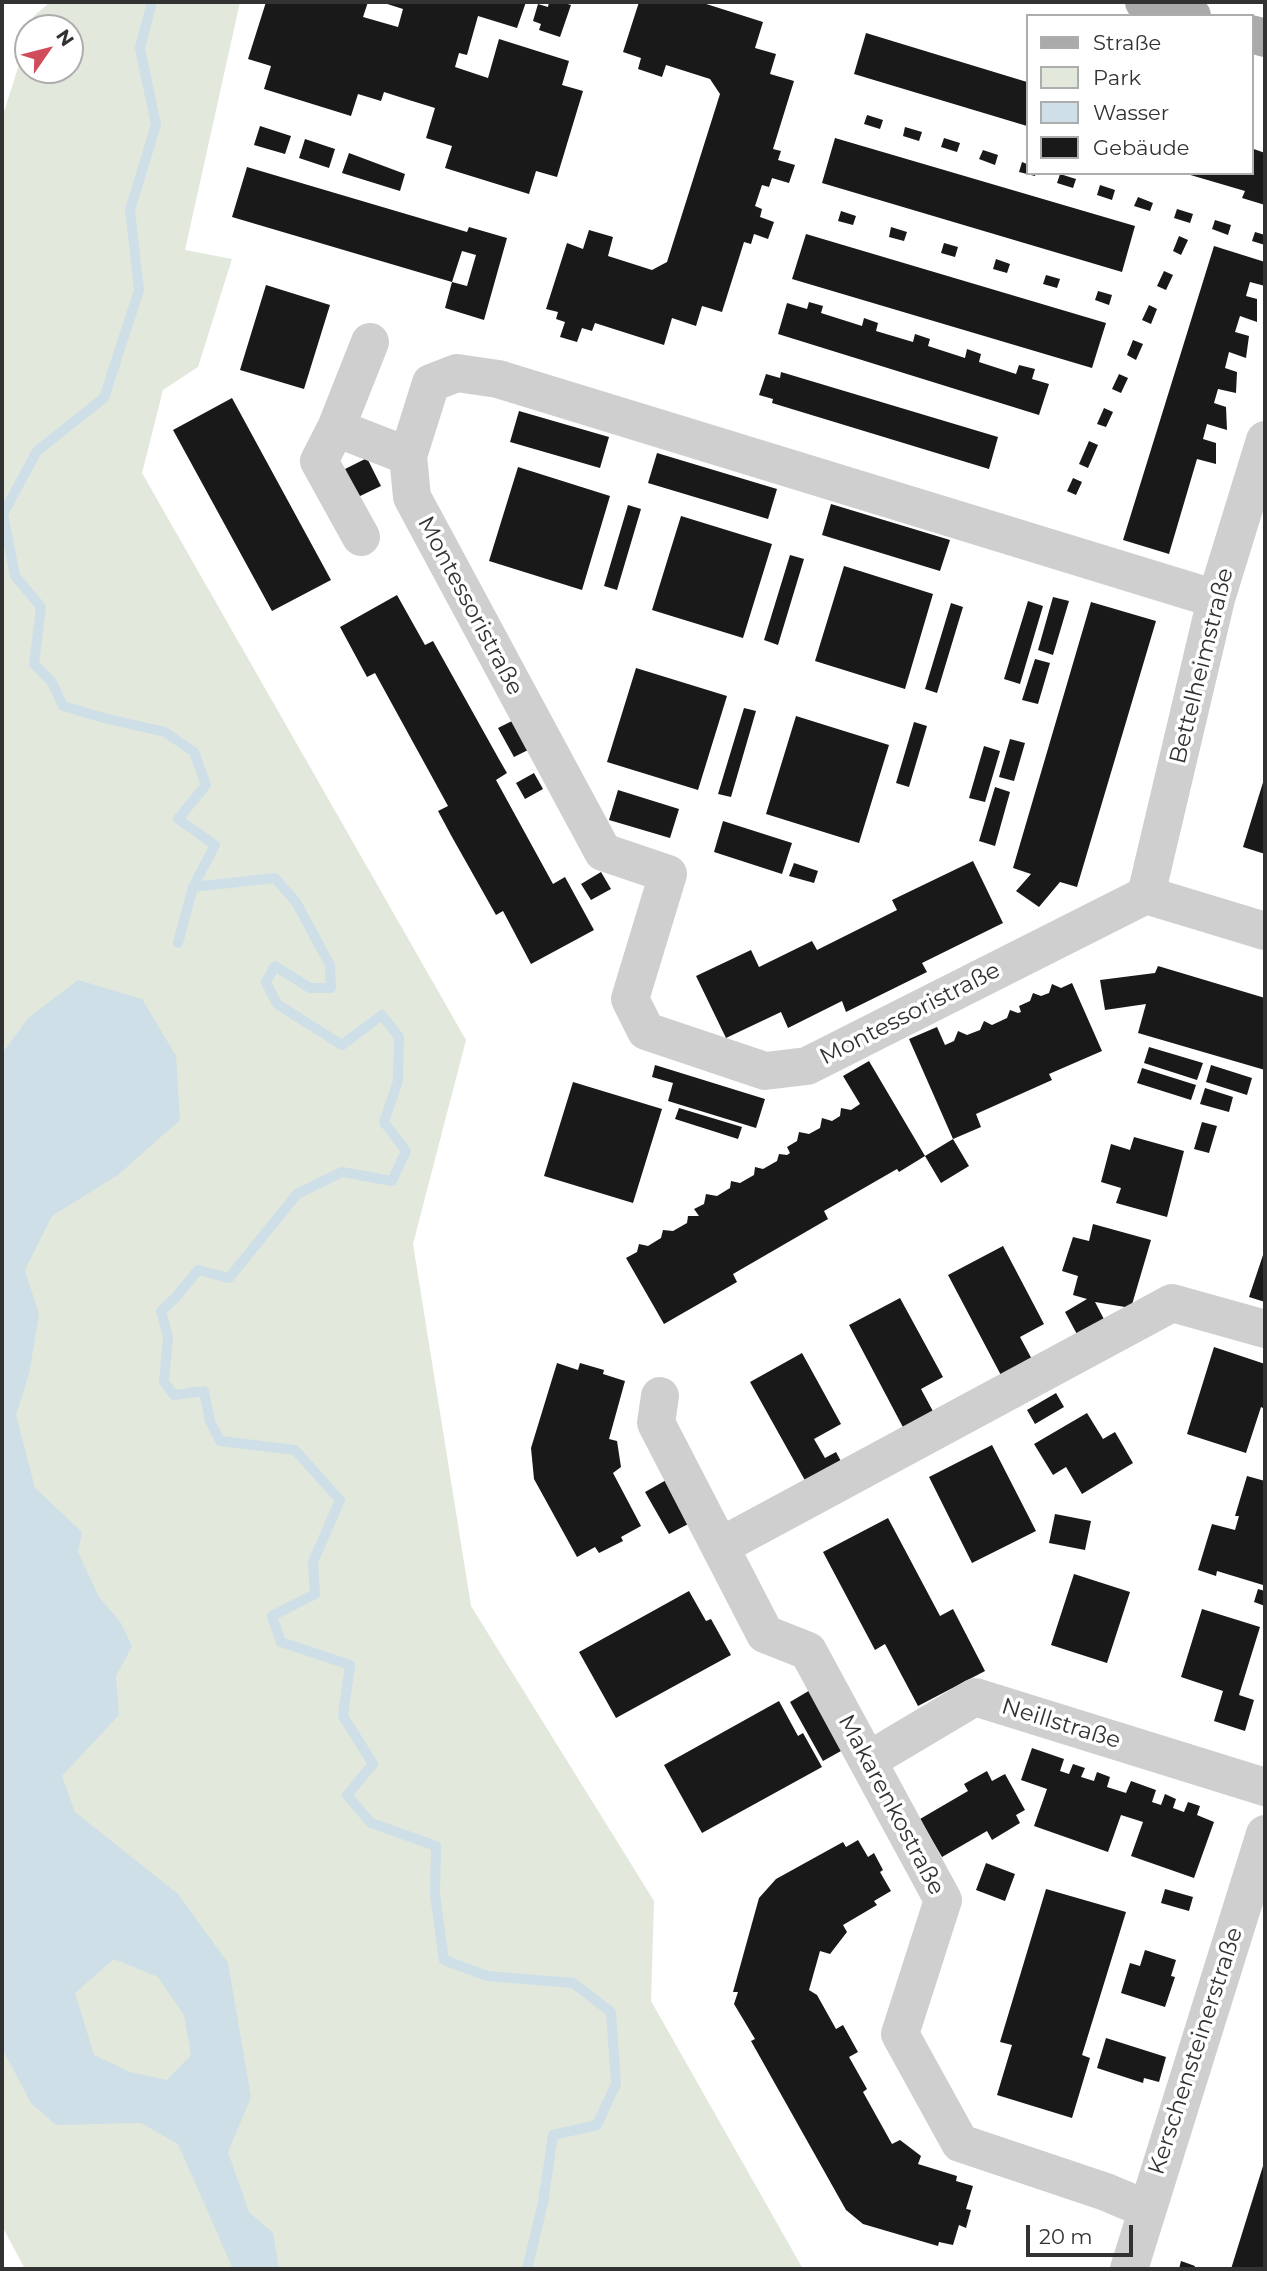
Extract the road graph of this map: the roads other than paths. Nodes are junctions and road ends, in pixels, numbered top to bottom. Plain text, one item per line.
1 (1144, 2) edge
2 (1185, 14) edge
3 (370, 342) dead end
4 (336, 428) junction
5 (1265, 440) edge
6 (408, 456) junction
7 (361, 537) dead end
8 (1216, 599) junction
9 (1146, 895) junction
10 (1265, 931) edge
11 (1265, 1329) edge
12 (660, 1396) dead end
13 (721, 1546) junction
14 (869, 1760) junction
15 (1265, 1787) edge
16 (1265, 1834) edge
17 (1146, 2208) junction
18 (1129, 2269) edge

1 - 2 main road
3 - 4 street
4 - 6 street
4 - 7 street
5 - 8 street, Bettelheimstraße
6 - 8 street, Montessoristraße
6 - 9 street, Montessoristraße
8 - 9 street, Bettelheimstraße
9 - 10 street
11 - 13 street
12 - 13 street, Makarenkostraße
13 - 14 street, Makarenkostraße
14 - 15 street, Neillstraße
14 - 17 street, Makarenkostraße
16 - 17 street, Kerschensteinerstraße
17 - 18 street, Kerschensteinerstraße

